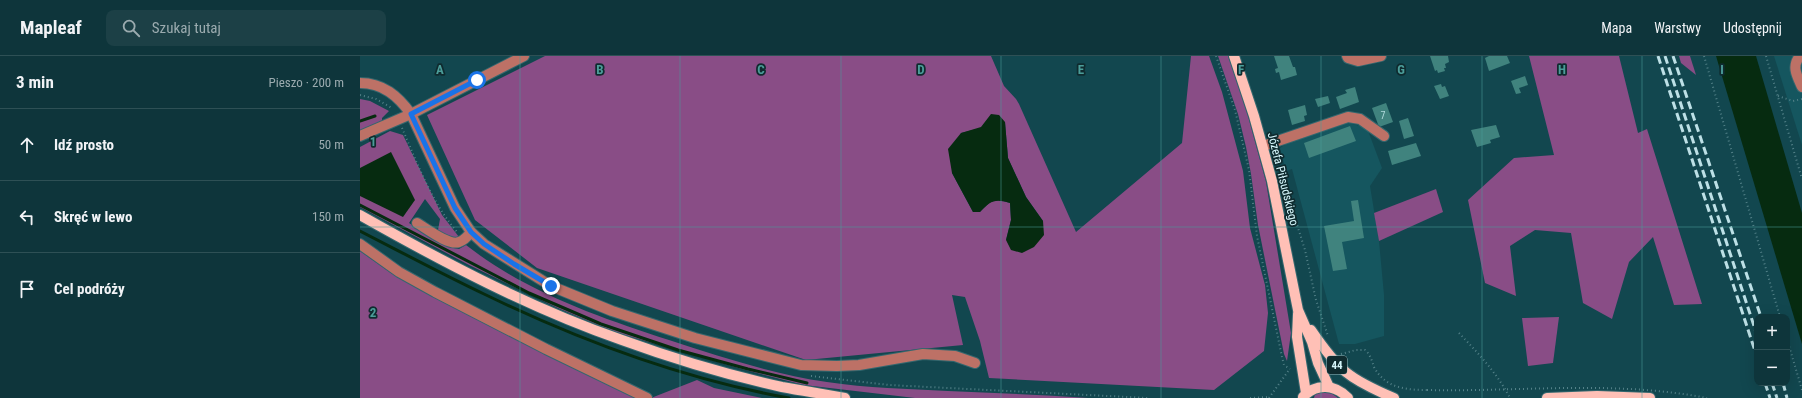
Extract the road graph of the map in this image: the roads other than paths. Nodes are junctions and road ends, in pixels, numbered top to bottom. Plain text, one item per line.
1 (524, 56) edge
2 (1234, 56) edge
3 (1347, 56) edge
4 (1381, 56) edge
5 (1800, 56) edge
6 (360, 83) edge
7 (1802, 87) edge
8 (411, 114) junction
9 (360, 136) edge
10 (1384, 136) dead end
11 (1263, 146) junction
12 (360, 215) edge
13 (417, 224) dead end
14 (468, 235) junction
15 (360, 244) edge
16 (1298, 310) junction
17 (975, 363) dead end
18 (1329, 387) junction
19 (1304, 396) edge
20 (647, 398) edge
21 (845, 398) edge
22 (1348, 398) edge
23 (1394, 398) edge
24 (1547, 398) edge
25 (1650, 398) edge

1 - 8 street
2 - 11 main road, Józefa Piłsudskiego / 44
3 - 4 street
5 - 7 street
6 - 8 street
8 - 9 street
8 - 14 street
10 - 11 street
11 - 16 main road, Józefa Piłsudskiego / 44
12 - 21 main road
13 - 14 street
14 - 17 street
15 - 20 street
16 - 18 main road, Józefa Piłsudskiego / 44
16 - 19 main road, Józefa Piłsudskiego / 44
16 - 23 main road, 44
18 - 19 main road, 44
18 - 22 main road, 44
24 - 25 main road

